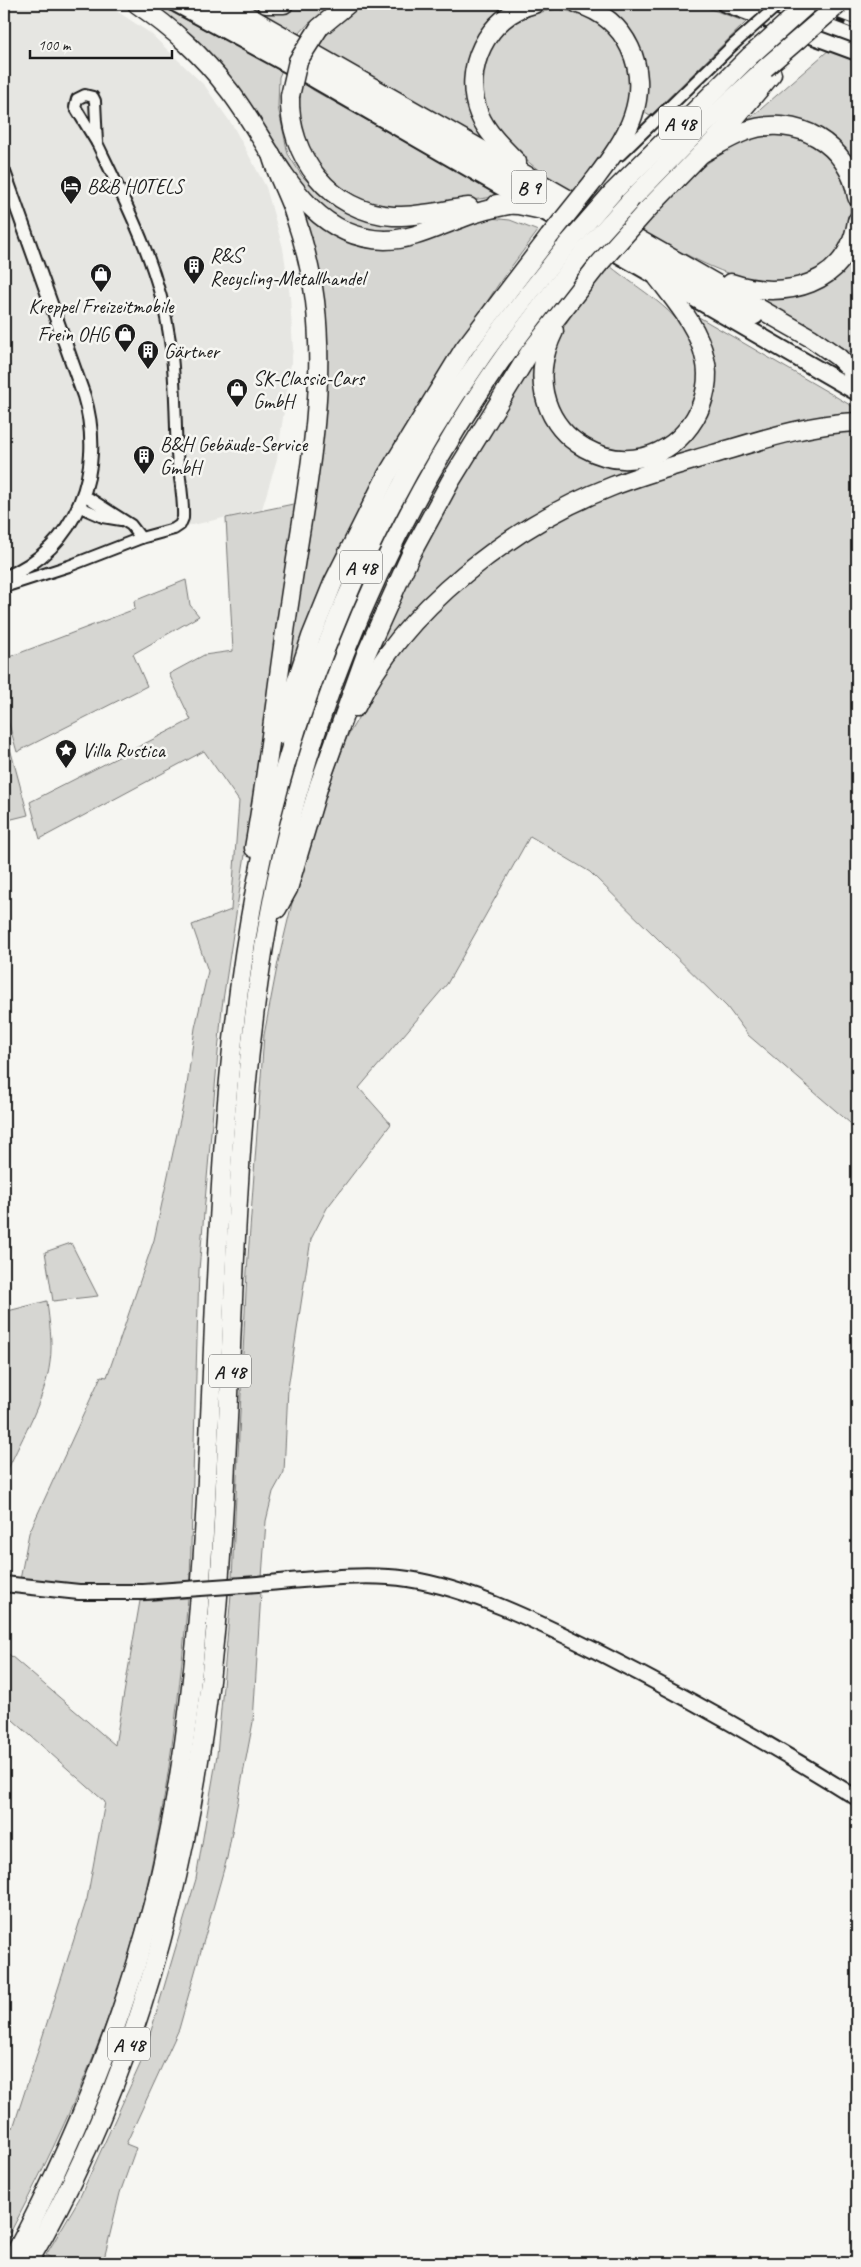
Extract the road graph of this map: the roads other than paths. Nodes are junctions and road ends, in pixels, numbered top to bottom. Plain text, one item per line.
1 (137, 4) edge
2 (177, 4) edge
3 (205, 4) edge
4 (227, 4) edge
5 (266, 4) edge
6 (284, 4) edge
7 (348, 4) edge
8 (534, 4) edge
9 (578, 4) edge
10 (724, 4) edge
11 (779, 4) edge
12 (808, 4) edge
13 (839, 4) edge
14 (857, 53) edge
15 (768, 71) junction
16 (97, 143) dead end
17 (271, 154) junction
18 (701, 154) junction
19 (4, 165) edge
20 (6, 176) edge
21 (598, 176) junction
22 (534, 178) junction
23 (857, 197) edge
24 (509, 204) junction
25 (542, 210) junction
26 (857, 221) edge
27 (695, 270) junction
28 (657, 277) junction
29 (576, 292) junction
30 (855, 372) edge
31 (857, 392) edge
32 (857, 422) edge
33 (81, 500) junction
34 (141, 538) junction
35 (5, 582) edge
36 (269, 765) junction
37 (319, 785) junction
38 (249, 930) junction
39 (267, 930) junction
40 (4, 1584) edge
41 (857, 1798) edge
42 (857, 2258) edge
43 (10, 2263) edge
44 (28, 2263) edge
45 (855, 2263) edge

1 - 17 highway
2 - 25 highway, B 9
3 - 30 highway, B 9
4 - 22 highway
5 - 6 highway
7 - 24 highway, bridge
8 - 22 highway
9 - 21 highway
10 - 14 main road
11 - 21 street, bridge
12 - 38 highway, A 48, bridge
13 - 15 highway, A 48, bridge
15 - 18 highway
15 - 39 highway, A 48, bridge
16 - 34 street
17 - 24 highway
17 - 36 highway
18 - 23 highway
18 - 29 highway, bridge
19 - 20 street
20 - 33 street
21 - 36 highway, bridge
22 - 27 highway
24 - 25 highway
25 - 28 highway, B 9
26 - 27 highway
27 - 30 highway
28 - 29 highway
28 - 31 highway, B 9
29 - 37 highway
32 - 37 highway
33 - 34 street
33 - 35 street
34 - 35 street
36 - 38 highway
37 - 39 highway
38 - 43 highway, A 48
39 - 44 highway, A 48
40 - 41 main road, bridge
42 - 45 street

